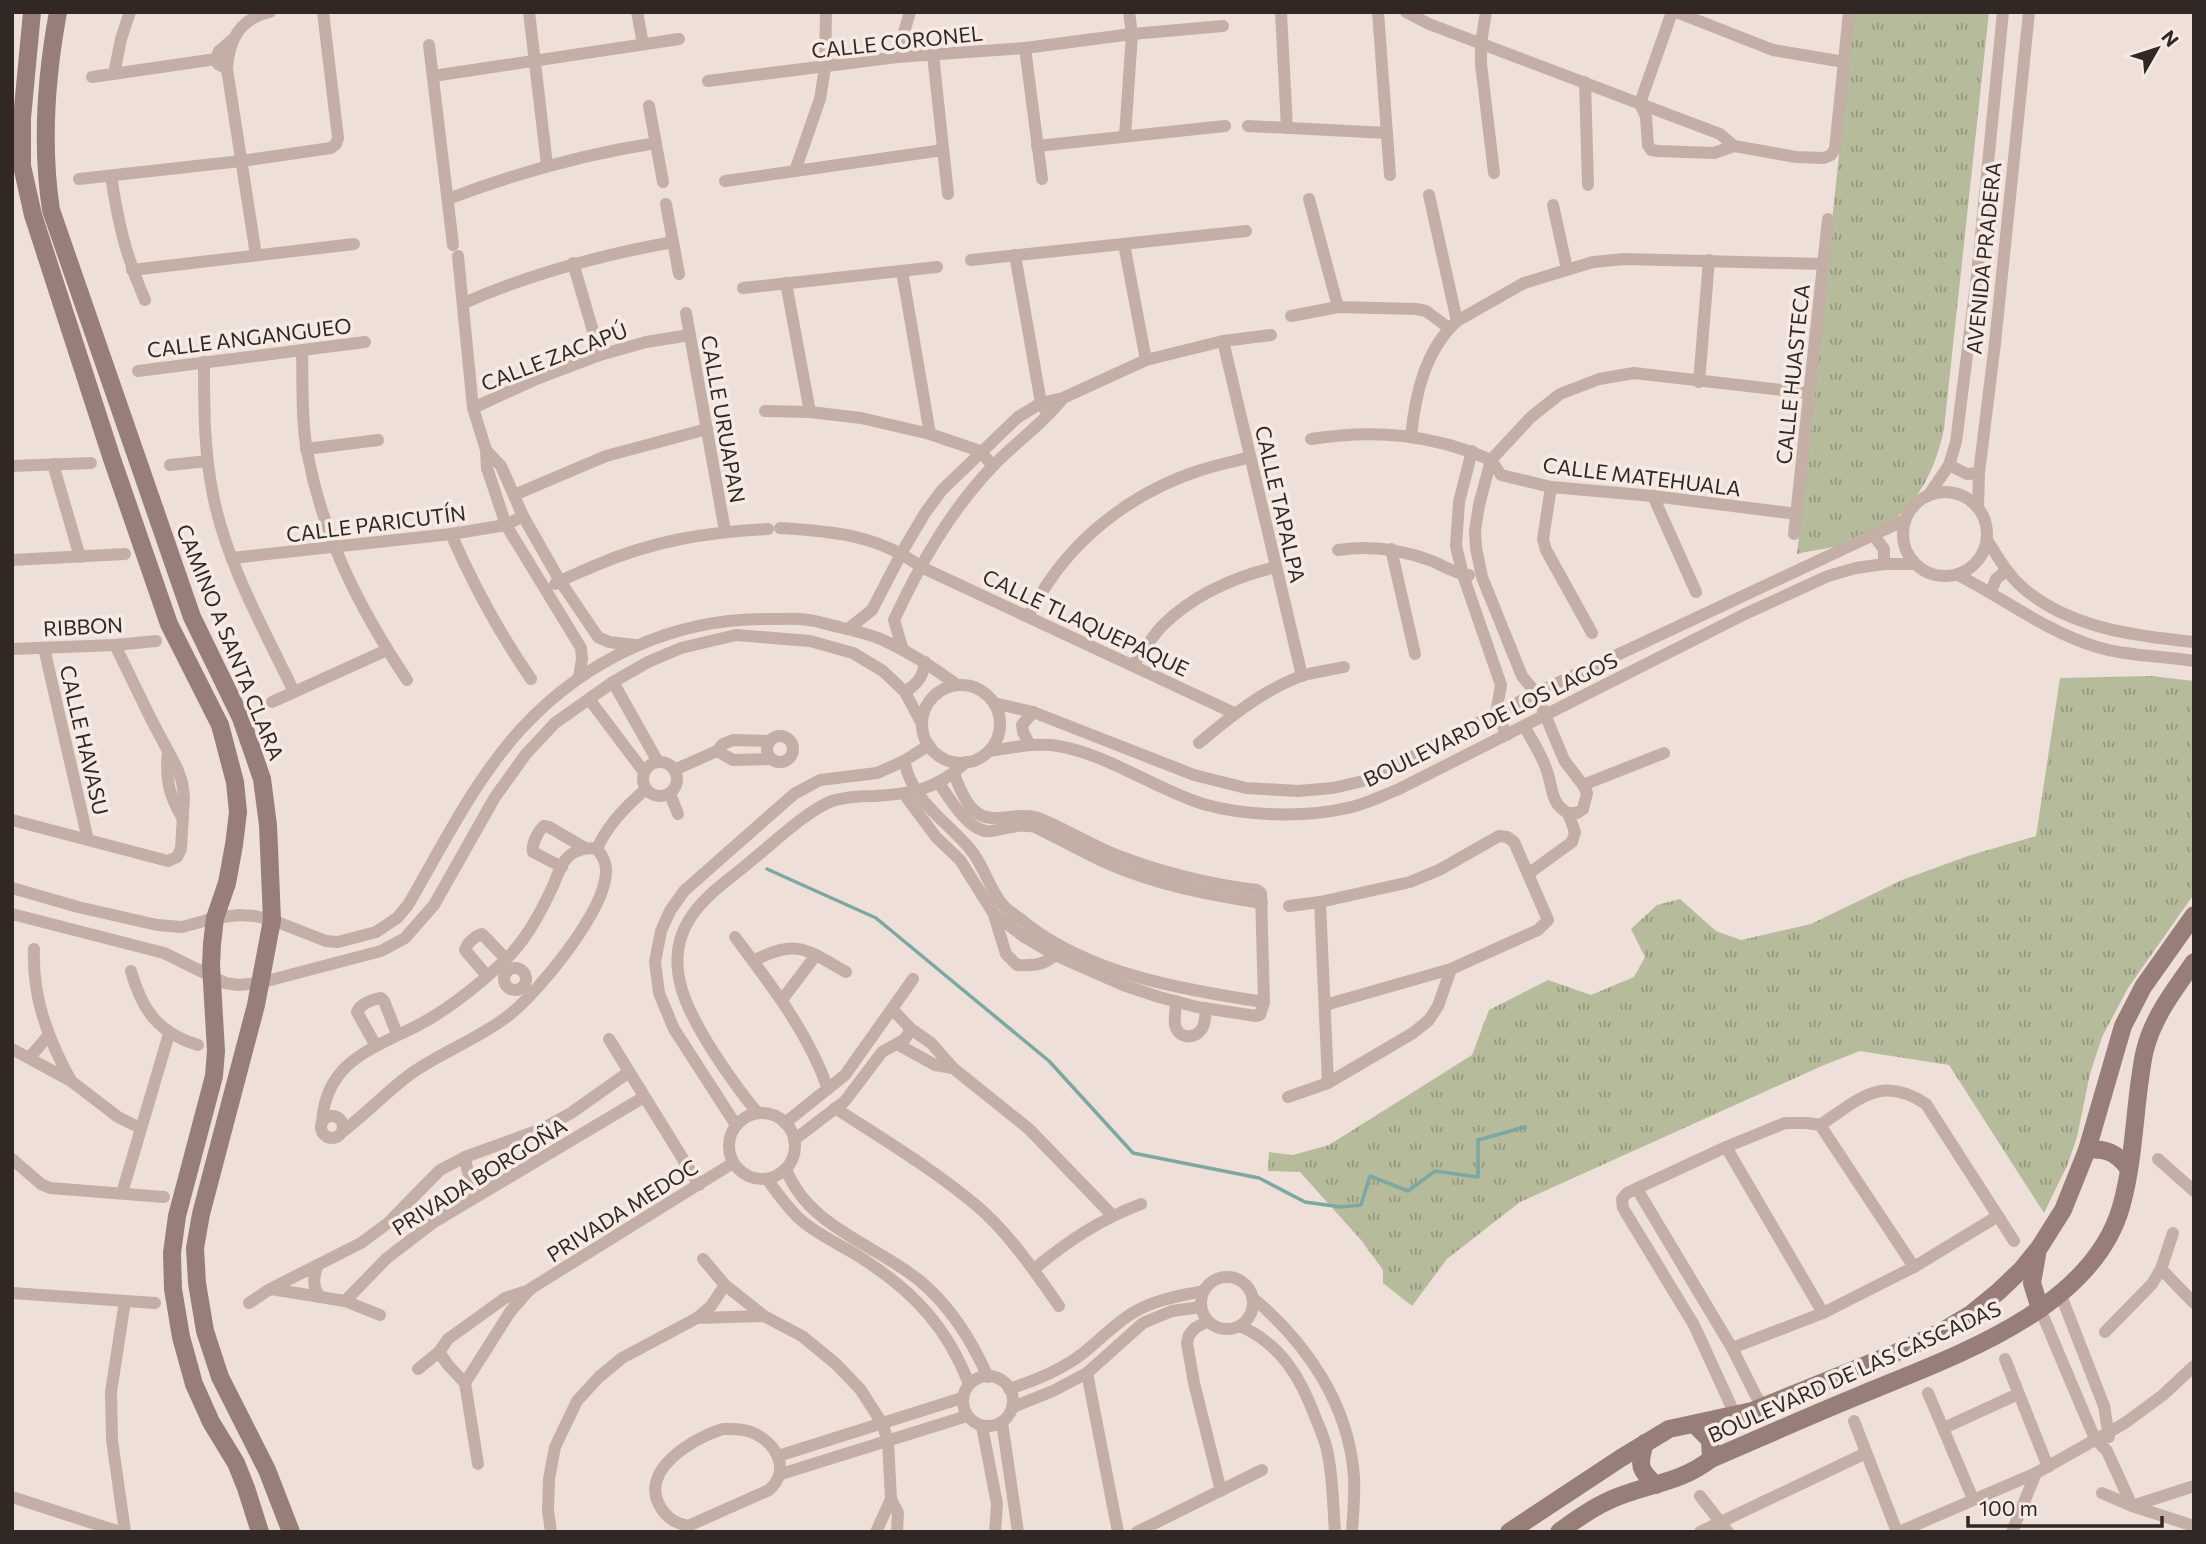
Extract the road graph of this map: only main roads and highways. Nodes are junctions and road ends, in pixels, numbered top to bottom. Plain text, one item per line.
1 (32, 12) edge
2 (58, 12) edge
3 (2194, 915) edge
4 (2194, 962) edge
5 (2087, 1150) junction
6 (2128, 1168) junction
7 (2039, 1248) junction
8 (2040, 1309) junction
9 (1695, 1425) junction
10 (1645, 1443) junction
11 (1712, 1459) junction
12 (1656, 1485) junction
13 (260, 1532) edge
14 (291, 1532) edge
15 (1509, 1532) edge
16 (1559, 1532) edge

1 - 13 main road, CAMINO A SANTA CLARA
2 - 14 main road, CAMINO A SANTA CLARA
3 - 5 main road, BOULEVARD DE LAS CASCADAS
4 - 6 main road, BOULEVARD DE LAS CASCADAS
5 - 6 main road
5 - 7 main road, BOULEVARD DE LAS CASCADAS
6 - 8 main road, BOULEVARD DE LAS CASCADAS
7 - 8 main road
7 - 9 main road, BOULEVARD DE LAS CASCADAS
8 - 11 main road, BOULEVARD DE LAS CASCADAS
9 - 10 main road, BOULEVARD DE LAS CASCADAS
9 - 11 main road
10 - 12 main road
10 - 15 main road, BOULEVARD DE LAS CASCADAS
11 - 12 main road, BOULEVARD DE LAS CASCADAS
12 - 16 main road, BOULEVARD DE LAS CASCADAS

